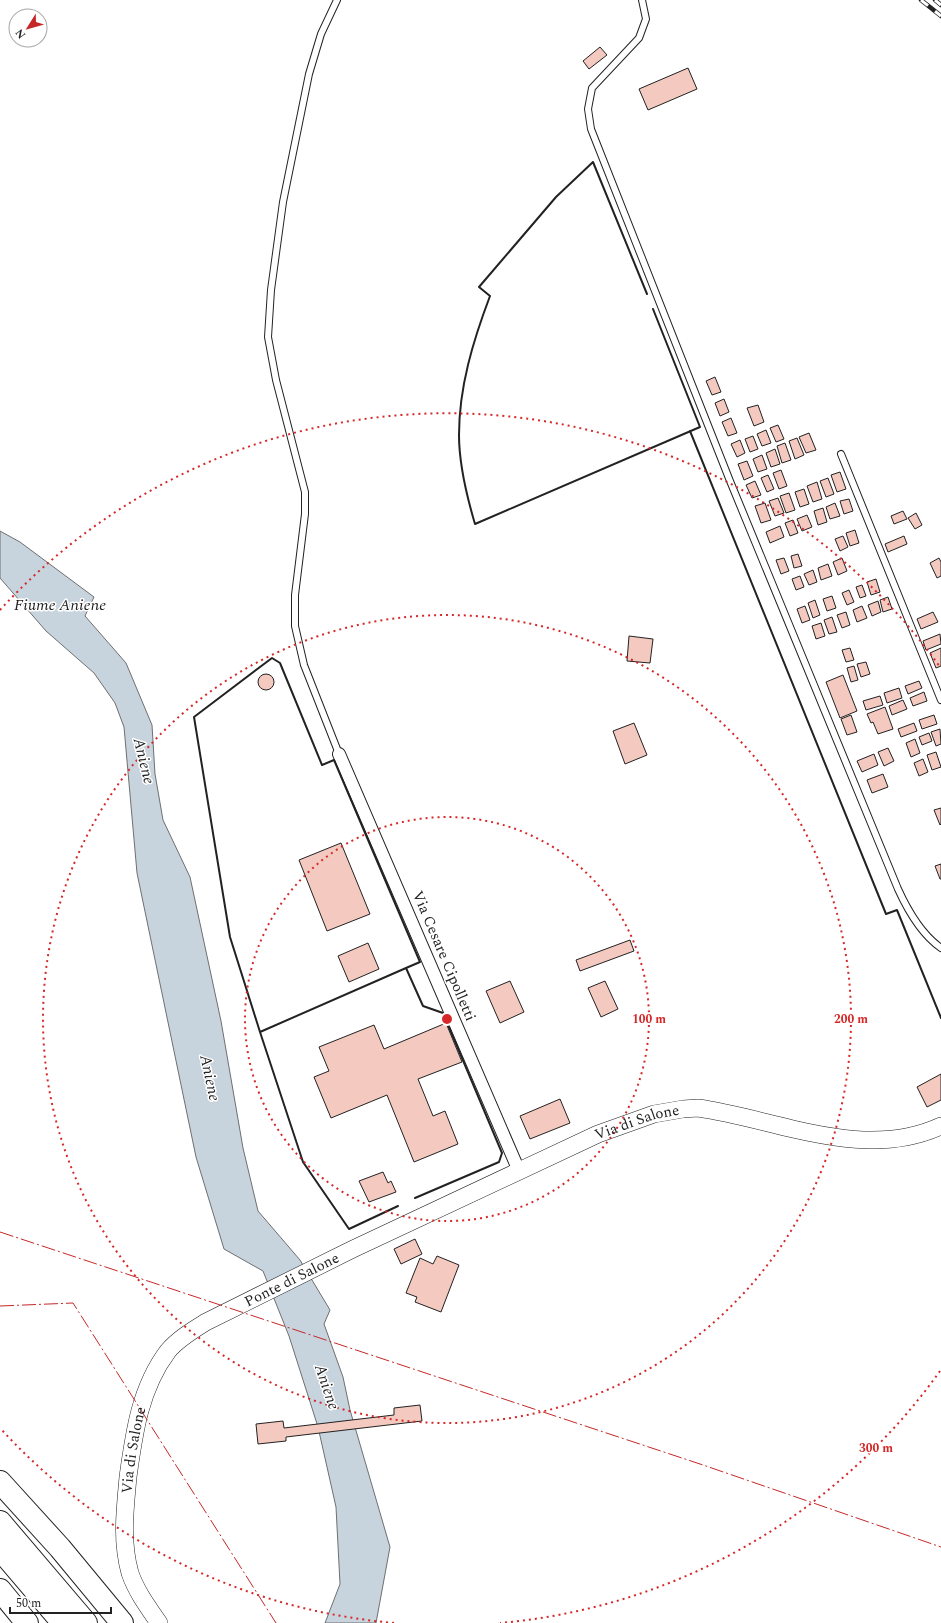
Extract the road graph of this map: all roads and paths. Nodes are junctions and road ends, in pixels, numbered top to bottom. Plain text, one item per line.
1 (337, 0) edge
2 (642, 0) edge
3 (841, 454) dead end
4 (941, 700) edge
5 (339, 754) joint
6 (941, 948) edge
7 (941, 1126) edge
8 (518, 1171) junction
9 (353, 1249) joint
10 (230, 1309) joint
11 (0, 1482) edge
12 (0, 1522) edge
13 (0, 1549) edge
14 (0, 1590) edge
15 (27, 1623) edge
16 (63, 1623) edge
17 (86, 1623) edge
18 (122, 1623) edge
19 (159, 1623) edge

1 - 5 lane
2 - 6 lane
3 - 4 lane
5 - 8 street, Via Cesare Cipolletti
7 - 8 street, Via di Salone
8 - 9 street, Via di Salone
9 - 10 street, Ponte di Salone
10 - 19 street, Via di Salone
11 - 18 highway
12 - 17 highway
13 - 16 highway
14 - 15 highway

